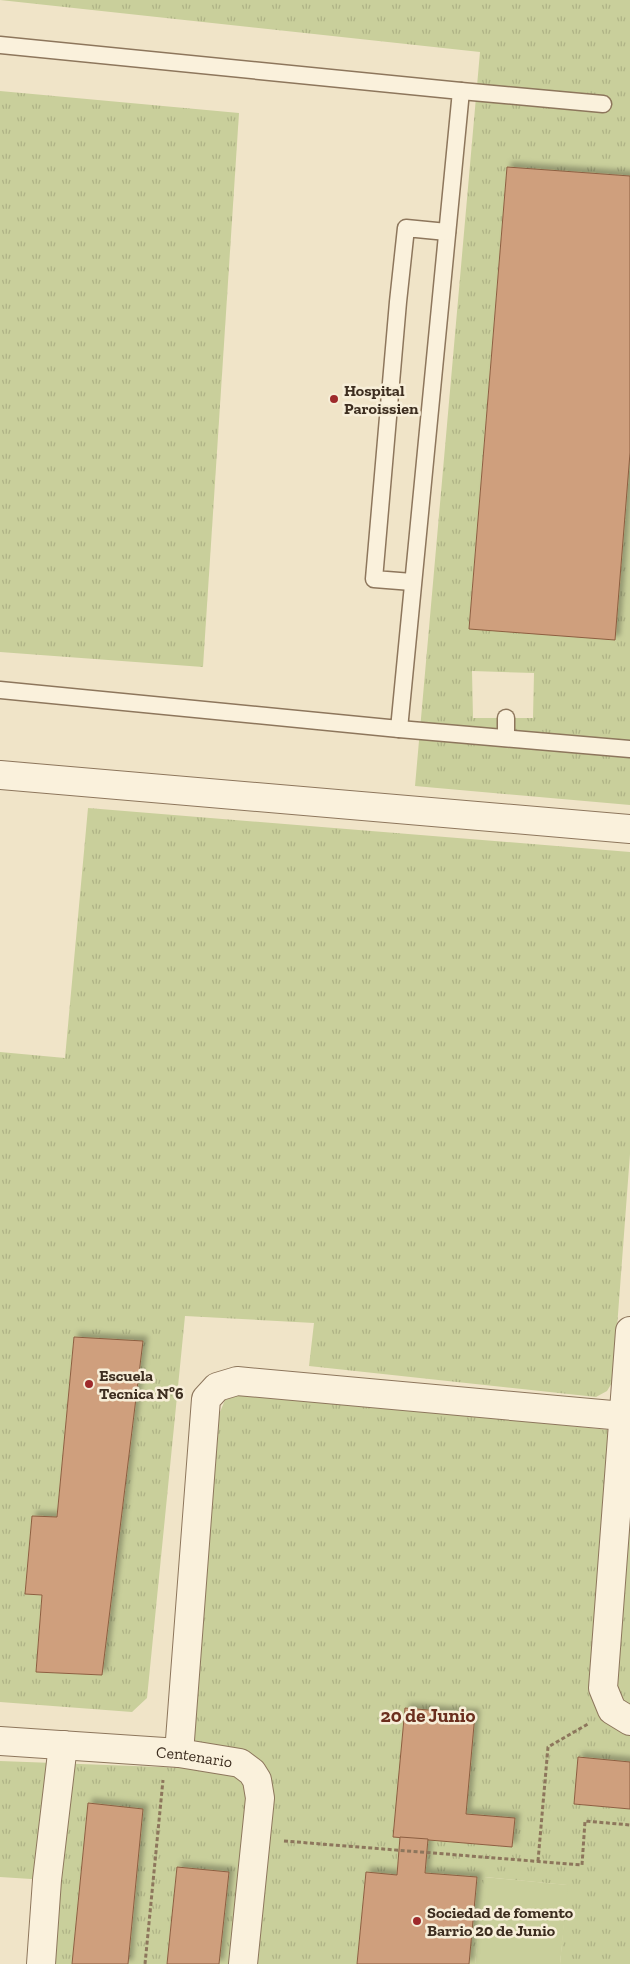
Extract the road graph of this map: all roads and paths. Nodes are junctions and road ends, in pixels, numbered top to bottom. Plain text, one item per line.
1 (0, 45) edge
2 (461, 91) junction
3 (603, 104) dead end
4 (447, 232) junction
5 (412, 582) junction
6 (0, 690) edge
7 (506, 718) dead end
8 (399, 729) junction
9 (506, 738) junction
10 (630, 749) edge
11 (0, 775) edge
12 (630, 829) edge
13 (630, 1331) edge
14 (623, 1416) junction
15 (621, 1716) edge
16 (0, 1741) edge
17 (63, 1745) junction
18 (173, 1752) junction
19 (630, 1825) edge
20 (256, 1839) junction
21 (538, 1861) junction
22 (42, 1964) edge
23 (145, 1964) edge
24 (243, 1964) edge

1 - 2 lane
2 - 3 lane
2 - 4 lane
4 - 5 lane
4 - 5 lane
5 - 8 lane
6 - 8 lane
7 - 9 lane
8 - 9 lane
9 - 10 lane
11 - 12 street
13 - 14 street
14 - 15 street
14 - 18 street
15 - 21 path
16 - 17 street, Centenario
17 - 18 street, Centenario
17 - 22 street
18 - 20 street, Centenario
18 - 23 path
19 - 21 path
20 - 21 path
20 - 24 street, Centenario

